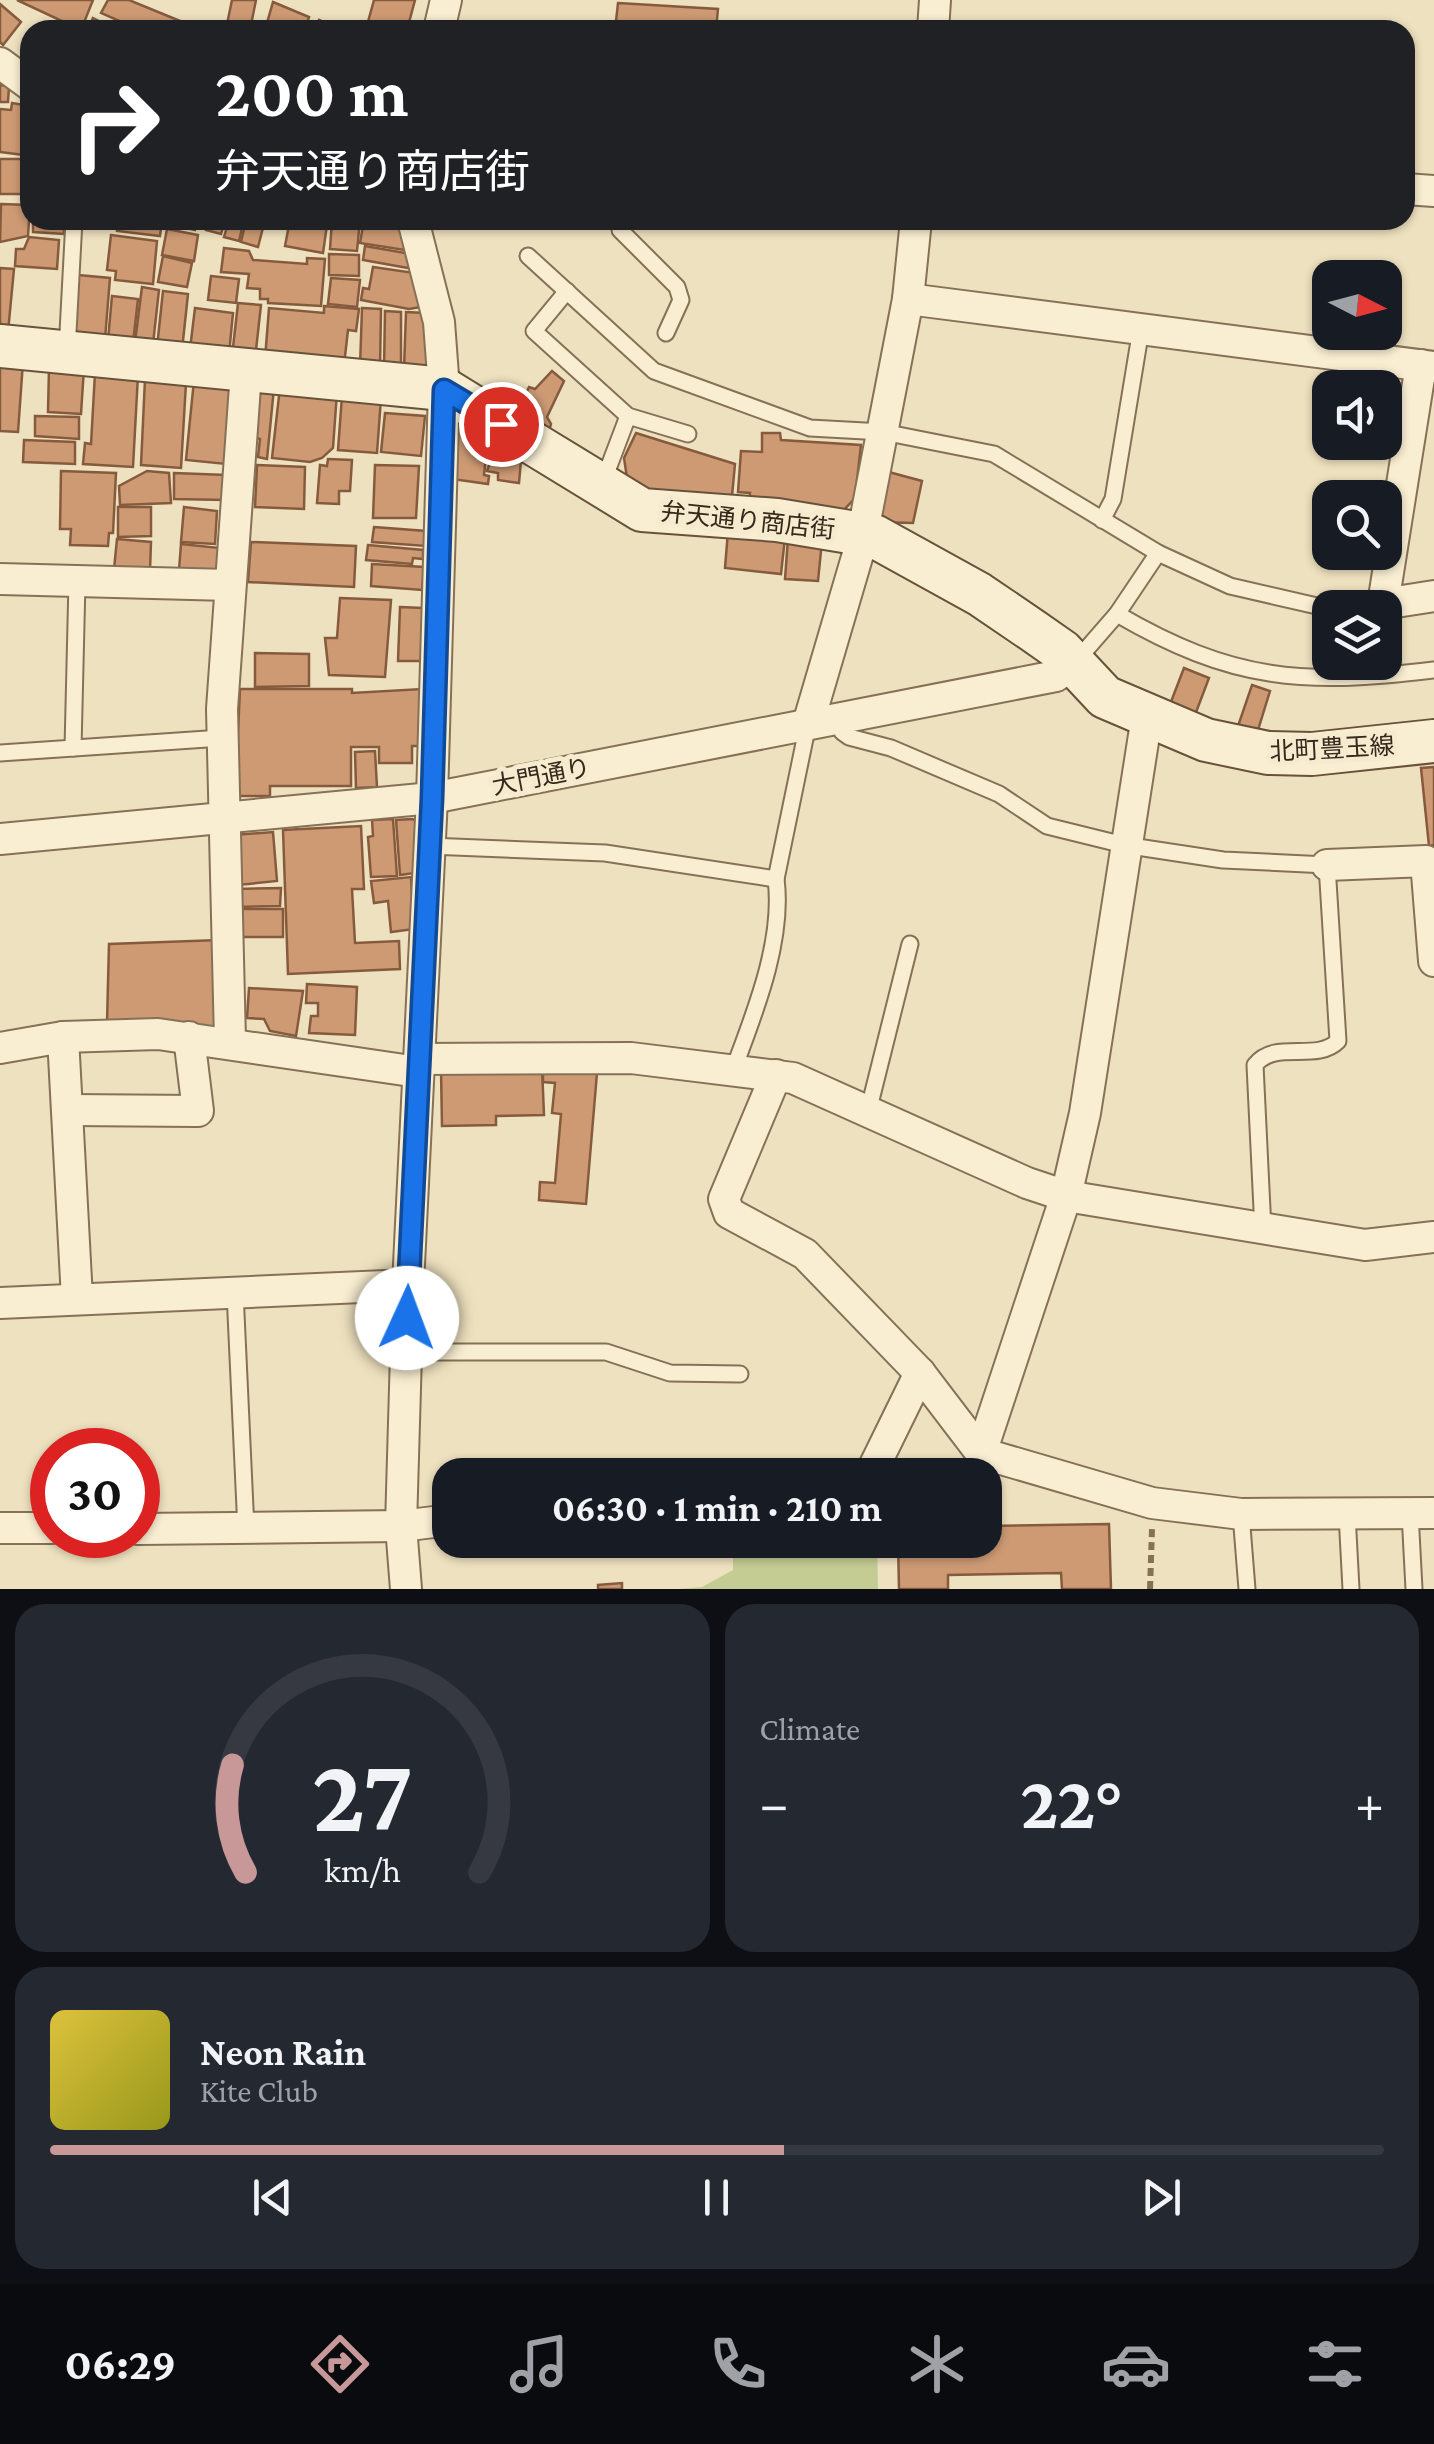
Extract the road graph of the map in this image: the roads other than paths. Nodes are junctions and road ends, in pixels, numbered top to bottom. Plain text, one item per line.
1 (73, 230) edge
2 (413, 230) edge
3 (620, 230) edge
4 (915, 230) edge
5 (528, 256) dead end
6 (567, 291) junction
7 (908, 299) junction
8 (1141, 329) junction
9 (666, 334) dead end
10 (0, 346) edge
11 (66, 352) junction
12 (1428, 366) edge
13 (246, 372) junction
14 (444, 390) junction
15 (628, 416) junction
16 (884, 432) junction
17 (688, 434) dead end
18 (602, 484) junction
19 (1102, 520) junction
20 (863, 532) junction
21 (1158, 553) junction
22 (0, 579) edge
23 (77, 582) junction
24 (228, 585) junction
25 (1378, 590) edge
26 (1434, 596) edge
27 (1402, 601) edge
28 (1312, 605) edge
29 (1118, 614) junction
30 (1072, 664) junction
31 (1434, 670) edge
32 (1147, 716) junction
33 (824, 721) junction
34 (222, 738) junction
35 (1434, 741) edge
36 (73, 748) junction
37 (0, 753) edge
38 (432, 798) junction
39 (224, 820) junction
40 (0, 839) edge
41 (1124, 845) junction
42 (430, 846) junction
43 (1430, 861) edge
44 (1327, 865) junction
45 (776, 879) junction
46 (910, 944) dead end
47 (1434, 961) edge
48 (63, 1037) junction
49 (189, 1037) junction
50 (230, 1042) junction
51 (0, 1048) edge
52 (419, 1066) junction
53 (734, 1068) junction
54 (776, 1075) junction
55 (68, 1110) junction
56 (868, 1112) junction
57 (1066, 1196) junction
58 (1264, 1230) junction
59 (1434, 1237) edge
60 (408, 1285) junction
61 (235, 1292) junction
62 (77, 1298) junction
63 (0, 1303) edge
64 (406, 1352) junction
65 (740, 1374) dead end
66 (920, 1374) junction
67 (981, 1452) junction
68 (878, 1458) edge
69 (1422, 1513) edge
70 (1241, 1514) junction
71 (1347, 1514) junction
72 (432, 1522) edge
73 (401, 1526) junction
74 (0, 1528) edge
75 (30, 1528) edge
76 (160, 1529) edge
77 (246, 1530) junction
78 (406, 1589) edge
79 (1247, 1589) edge
80 (1351, 1589) edge
81 (1414, 1589) edge

1 - 11 lane
2 - 14 street
3 - 9 lane
4 - 7 street
5 - 6 lane
6 - 15 lane
6 - 16 lane
7 - 8 street
7 - 16 street
8 - 12 street
8 - 19 lane
10 - 11 main road, 弁天通り商店街
11 - 13 main road, 弁天通り商店街
12 - 25 street
13 - 14 main road, 弁天通り商店街
13 - 24 street
14 - 18 main road, 弁天通り商店街
14 - 38 street
15 - 17 lane
15 - 18 lane
16 - 19 lane
16 - 20 street
18 - 20 main road, 弁天通り商店街
19 - 21 lane
20 - 30 main road, 弁天通り商店街
20 - 33 street
21 - 28 lane
21 - 29 lane
22 - 23 street
23 - 24 street
23 - 36 lane
24 - 34 street
26 - 27 street
29 - 30 lane
29 - 31 lane
30 - 32 main road, 北町豊玉線
30 - 33 street, 大門通り
32 - 35 main road, 北町豊玉線
32 - 41 street
33 - 38 street, 大門通り
33 - 41 lane
33 - 45 lane
34 - 36 lane
34 - 39 street
36 - 37 lane
38 - 39 street, 大門通り
38 - 42 street
39 - 40 street, 大門通り
39 - 50 street
41 - 44 lane
41 - 57 street
42 - 45 lane
42 - 52 street
43 - 44 street
43 - 47 street
44 - 58 lane
45 - 53 lane
46 - 56 lane
48 - 49 street
48 - 51 street
48 - 55 street
49 - 50 street
49 - 55 street
50 - 52 street
52 - 53 street
52 - 60 street
53 - 54 street
54 - 56 street
54 - 66 street
55 - 62 street
56 - 57 street
57 - 58 street
57 - 67 street
58 - 59 street
60 - 61 street
60 - 64 street
61 - 62 street
61 - 77 lane
62 - 63 street
64 - 65 lane
64 - 73 street
66 - 67 street
66 - 68 street
67 - 70 street
69 - 71 street
69 - 81 lane
70 - 71 street
70 - 79 lane
71 - 80 lane
72 - 73 street
73 - 77 street
73 - 78 street
74 - 75 street
76 - 77 street

